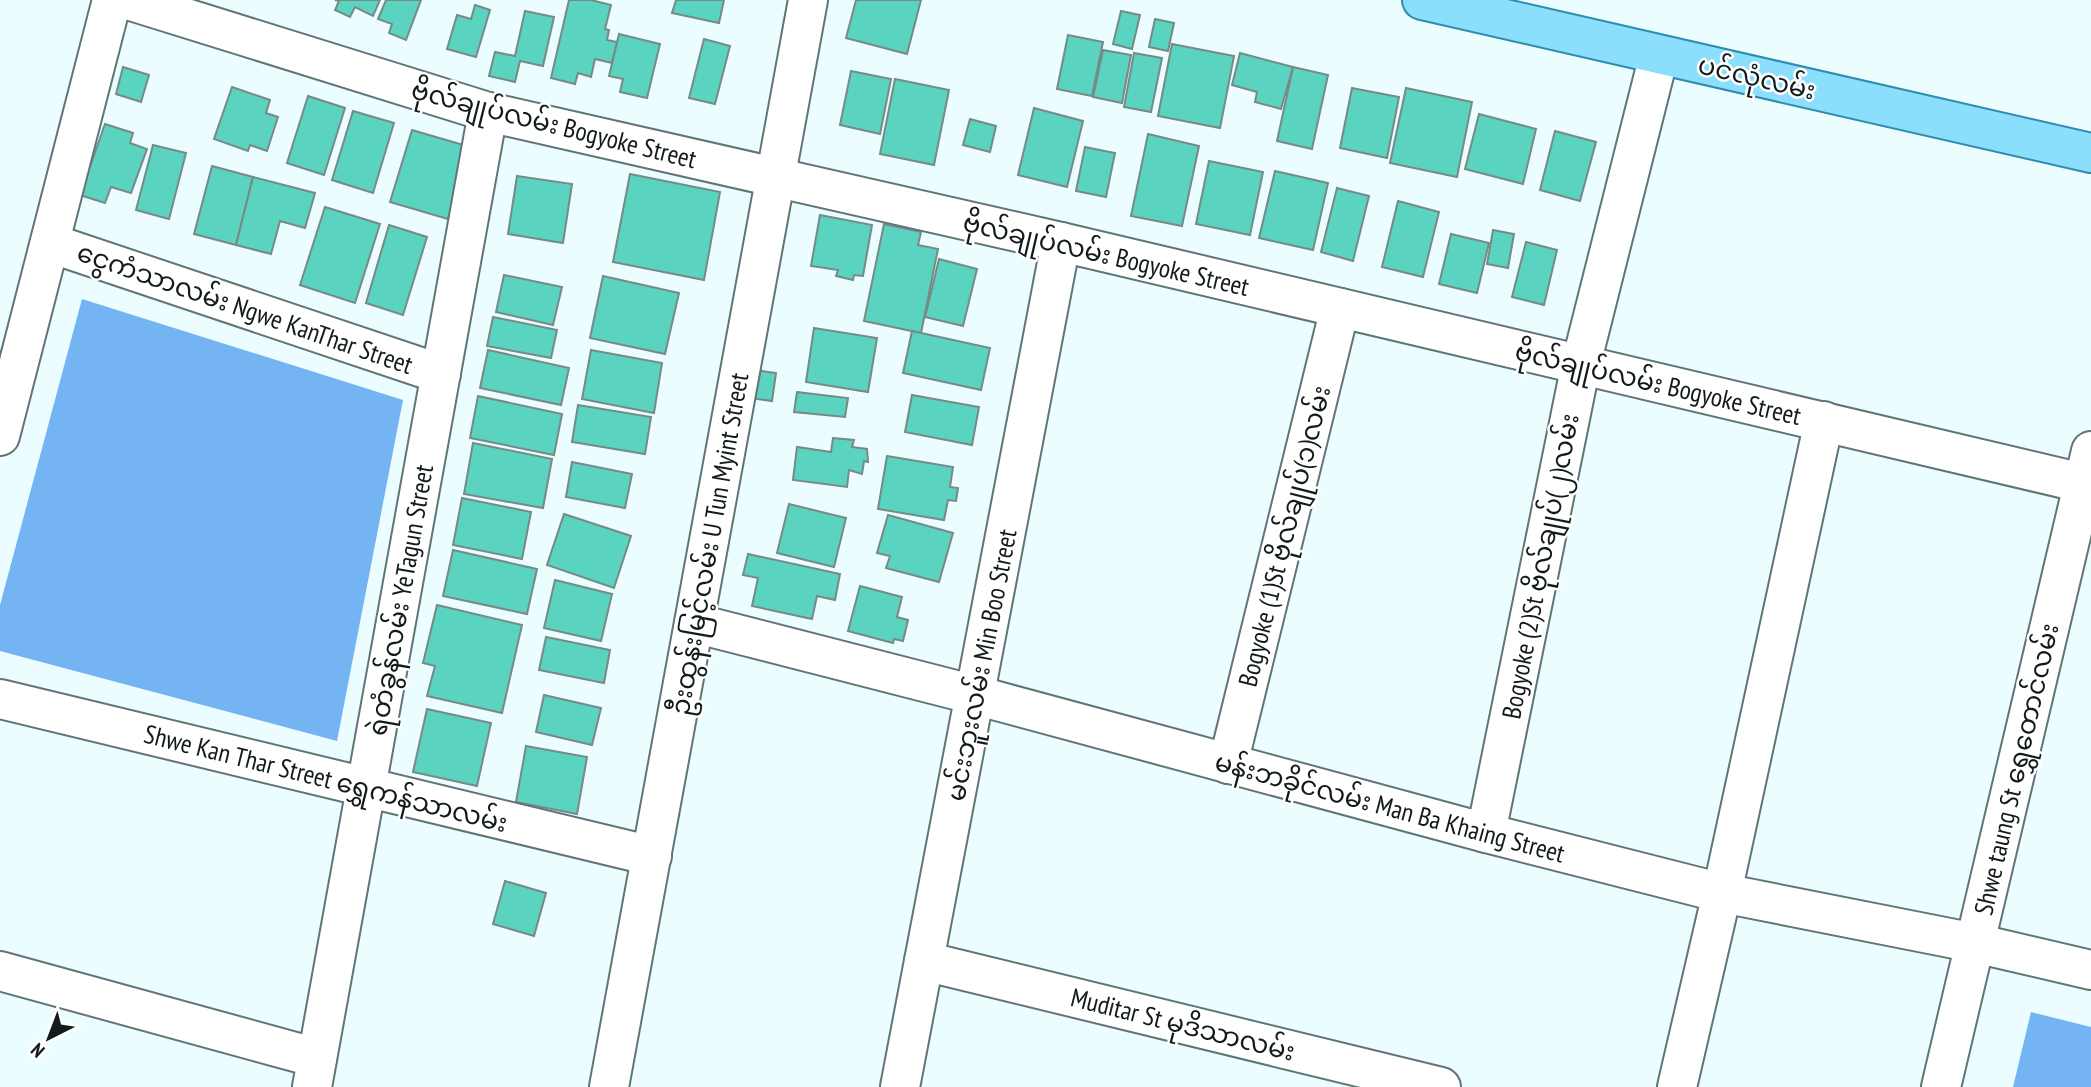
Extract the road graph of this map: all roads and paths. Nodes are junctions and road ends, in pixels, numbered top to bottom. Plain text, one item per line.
1 (112, 0) edge
2 (128, 0) edge
3 (808, 0) edge
4 (1422, 0) edge
5 (1659, 55) junction
6 (488, 112) junction
7 (2091, 153) edge
8 (775, 179) junction
9 (1061, 242) junction
10 (50, 243) junction
11 (1340, 308) junction
12 (1581, 365) junction
13 (441, 374) junction
14 (1824, 421) junction
15 (0, 436) edge
16 (2089, 473) edge
17 (694, 623) junction
18 (975, 695) junction
19 (0, 699) edge
20 (1228, 764) junction
21 (366, 788) junction
22 (1486, 833) junction
23 (652, 856) junction
24 (1722, 893) junction
25 (1975, 943) junction
26 (924, 961) junction
27 (2091, 970) edge
28 (0, 971) edge
29 (314, 1072) edge
30 (609, 1087) edge
31 (901, 1087) edge
32 (1441, 1087) edge
33 (1677, 1087) edge
34 (1941, 1087) edge

1 - 10 street
2 - 6 street, ဗိုလ်ချုပ်လမ်း Bogyoke Street
3 - 8 street, ဦးထွန်းမြင့်လမ်း U Tun Myint Street
4 - 5 main road, ပင်လုံလမ်း
5 - 7 main road, ပင်လုံလမ်း
5 - 12 street, Bogyoke (2)St ဗိုလ်ချုပ်(၂)လမ်း
6 - 8 street, ဗိုလ်ချုပ်လမ်း Bogyoke Street
6 - 13 street, ရဲတံခွန်လမ်း YeTagun Street
8 - 9 street, ဗိုလ်ချုပ်လမ်း Bogyoke Street
8 - 17 street, ဦးထွန်းမြင့်လမ်း U Tun Myint Street
9 - 11 street, ဗိုလ်ချုပ်လမ်း Bogyoke Street
9 - 18 street, မင်းဘူးလမ်း Min Boo Street
10 - 13 street, ငွေကံသာလမ်း Ngwe KanThar Street
10 - 15 street
11 - 12 street, ဗိုလ်ချုပ်လမ်း Bogyoke Street
11 - 20 street, Bogyoke (1)St ဗိုလ်ချုပ်(၁)လမ်း
12 - 14 street, ဗိုလ်ချုပ်လမ်း Bogyoke Street
12 - 22 street, Bogyoke (2)St ဗိုလ်ချုပ်(၂)လမ်း
13 - 21 street, ရဲတံခွန်လမ်း YeTagun Street
14 - 16 street, ဗိုလ်ချုပ်လမ်း Bogyoke Street
14 - 24 street
16 - 25 street, Shwe taung St ရွှေတောင်လမ်း
17 - 18 street, မန်းဘခိုင်လမ်း Man Ba Khaing Street
17 - 23 street, ဦးထွန်းမြင့်လမ်း U Tun Myint Street
18 - 20 street, မန်းဘခိုင်လမ်း Man Ba Khaing Street
18 - 26 street, မင်းဘူးလမ်း Min Boo Street
19 - 21 street, Shwe Kan Thar Street ရွှေကန်သာလမ်း
20 - 22 street, မန်းဘခိုင်လမ်း Man Ba Khaing Street
21 - 23 street, Shwe Kan Thar Street ရွှေကန်သာလမ်း
21 - 29 street, ရဲတံခွန်လမ်း YeTagun Street
22 - 24 street, မန်းဘခိုင်လမ်း Man Ba Khaing Street
23 - 30 street, ဦးထွန်းမြင့်လမ်း U Tun Myint Street
24 - 25 street, မန်းဘခိုင်လမ်း Man Ba Khaing Street
24 - 33 street
25 - 27 street, မန်းဘခိုင်လမ်း Man Ba Khaing Street
25 - 34 street, Shwe taung St ရွှေတောင်လမ်း
26 - 31 street, မင်းဘူးလမ်း Min Boo Street
26 - 32 street, Muditar St မုဒိသာလမ်း
28 - 29 street

